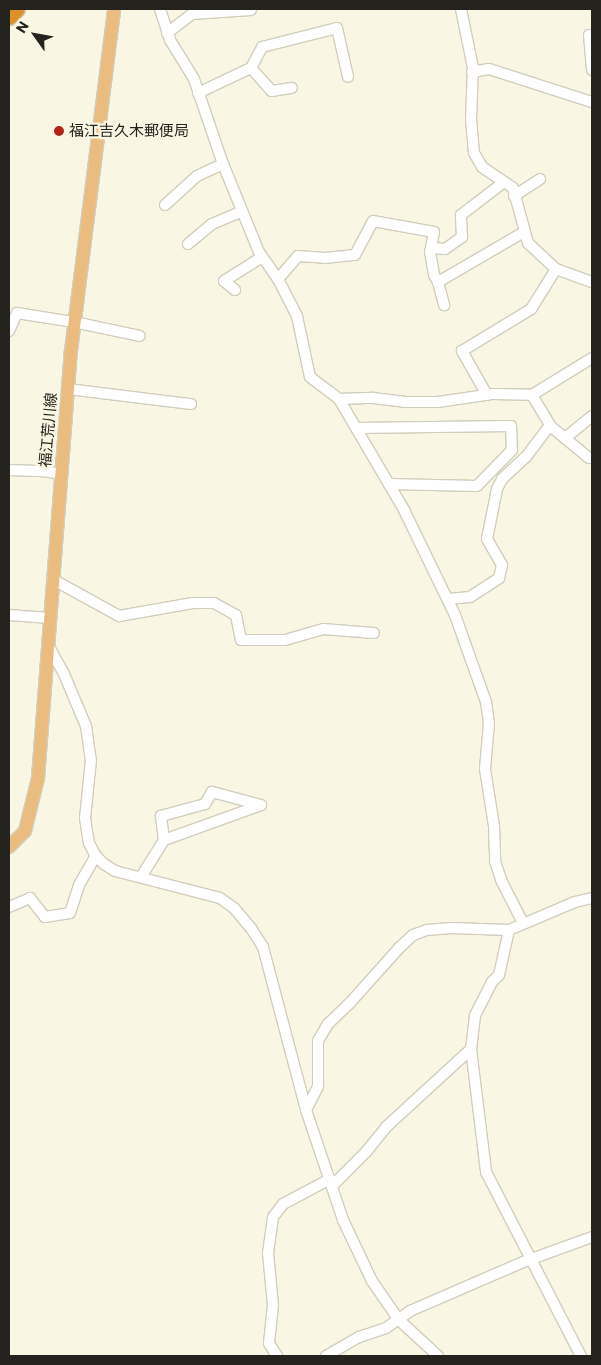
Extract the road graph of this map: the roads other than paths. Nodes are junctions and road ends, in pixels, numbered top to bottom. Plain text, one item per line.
1 (17, 9) edge
2 (114, 9) edge
3 (160, 9) edge
4 (461, 9) edge
5 (251, 10) dead end
6 (9, 16) edge
7 (168, 33) junction
8 (589, 35) dead end
9 (251, 68) junction
10 (592, 70) edge
11 (472, 72) junction
12 (348, 77) dead end
13 (292, 88) dead end
14 (198, 93) junction
15 (592, 102) edge
16 (223, 164) junction
17 (540, 179) dead end
18 (504, 182) junction
19 (514, 196) junction
20 (165, 204) dead end
21 (242, 211) junction
22 (524, 232) junction
23 (188, 244) dead end
24 (431, 248) junction
25 (262, 256) junction
26 (556, 270) junction
27 (278, 279) junction
28 (438, 282) junction
29 (592, 282) edge
30 (235, 290) dead end
31 (444, 305) dead end
32 (74, 322) junction
33 (9, 331) edge
34 (140, 336) dead end
35 (592, 358) edge
36 (68, 389) junction
37 (487, 395) junction
38 (532, 395) junction
39 (339, 399) junction
40 (191, 404) dead end
41 (592, 416) edge
42 (549, 425) junction
43 (356, 428) junction
44 (565, 438) junction
45 (589, 458) dead end
46 (9, 470) edge
47 (61, 474) junction
48 (389, 484) junction
49 (52, 579) junction
50 (448, 599) junction
51 (9, 615) edge
52 (50, 618) junction
53 (374, 633) dead end
54 (48, 645) junction
55 (164, 840) junction
56 (9, 847) edge
57 (96, 856) junction
58 (141, 877) junction
59 (592, 898) edge
60 (9, 907) edge
61 (523, 923) junction
62 (509, 930) junction
63 (471, 1049) junction
64 (306, 1110) junction
65 (331, 1182) junction
66 (592, 1237) edge
67 (530, 1260) junction
68 (398, 1320) junction
69 (277, 1356) edge
70 (326, 1356) edge
71 (438, 1356) edge
72 (581, 1356) edge

1 - 6 highway
2 - 32 main road, 福江荒川線
3 - 7 street
4 - 11 street
5 - 7 street
7 - 14 street
8 - 10 street
9 - 12 street
9 - 13 street
9 - 14 street
11 - 15 street
11 - 18 street
14 - 16 street
16 - 20 street
16 - 21 street
17 - 19 street
18 - 19 street
18 - 24 street
19 - 22 street
21 - 23 street
21 - 25 street
22 - 26 street
22 - 28 street
24 - 27 street
24 - 28 street
25 - 27 street
25 - 30 street
26 - 29 street
26 - 37 street
27 - 39 street
28 - 31 street
32 - 33 street
32 - 34 street
32 - 36 main road, 福江荒川線
35 - 38 street
36 - 40 street
36 - 47 main road, 福江荒川線
37 - 38 street
37 - 39 street
38 - 42 street
39 - 43 street
41 - 44 street
42 - 44 street
42 - 50 street
43 - 48 street
43 - 48 street
44 - 45 street
46 - 47 street
47 - 49 main road, 福江荒川線
48 - 50 street
49 - 52 main road, 福江荒川線
49 - 53 street
50 - 61 street
51 - 52 street
52 - 54 main road, 福江荒川線
54 - 56 main road, 福江荒川線
54 - 57 street
55 - 55 street
55 - 58 street
57 - 58 street
57 - 60 street
58 - 64 street
59 - 61 street
61 - 62 street
62 - 63 street
62 - 64 street
63 - 65 street
63 - 67 street
64 - 65 street
65 - 68 street
65 - 69 street
66 - 67 street
67 - 68 street
67 - 72 street
68 - 70 street
68 - 71 street

